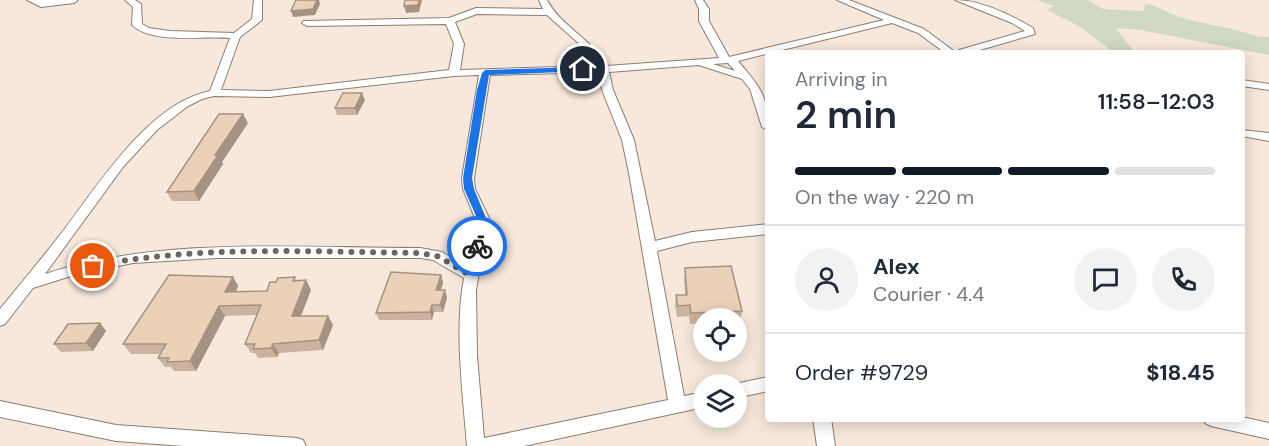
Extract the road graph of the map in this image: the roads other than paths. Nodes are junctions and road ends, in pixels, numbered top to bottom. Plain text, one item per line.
1 (31, 0) edge
2 (74, 0) edge
3 (129, 0) edge
4 (258, 0) edge
5 (699, 0) edge
6 (841, 0) edge
7 (959, 0) edge
8 (545, 6) edge
9 (894, 20) junction
10 (450, 21) junction
11 (307, 23) dead end
12 (236, 36) junction
13 (770, 50) edge
14 (947, 50) edge
15 (970, 50) edge
16 (765, 51) edge
17 (728, 60) junction
18 (694, 62) junction
19 (603, 69) junction
20 (454, 73) junction
21 (485, 73) junction
22 (745, 77) junction
23 (1245, 83) edge
24 (1269, 87) edge
25 (214, 93) junction
26 (765, 110) edge
27 (1245, 133) edge
28 (1269, 137) edge
29 (765, 229) edge
30 (648, 248) junction
31 (470, 275) junction
32 (30, 284) junction
33 (0, 320) edge
34 (765, 385) edge
35 (747, 389) edge
36 (693, 402) edge
37 (678, 406) junction
38 (0, 409) edge
39 (1246, 419) edge
40 (823, 422) edge
41 (1269, 431) edge
42 (297, 446) edge
43 (476, 446) edge
44 (483, 446) edge
45 (826, 446) edge

1 - 2 street
3 - 12 street
4 - 12 street
5 - 17 street
6 - 9 street
7 - 15 street
8 - 10 street
8 - 19 street
9 - 13 street
9 - 14 street
10 - 11 street
10 - 20 street
12 - 25 street
16 - 17 street
17 - 18 street
17 - 22 street
18 - 19 street
18 - 22 street
19 - 21 street
19 - 30 street
20 - 21 street
20 - 25 street
21 - 31 street
22 - 26 street
23 - 24 street
25 - 32 street
27 - 28 street
29 - 30 street
30 - 37 street
31 - 32 street
31 - 43 street
32 - 33 street
34 - 35 street
36 - 37 street
37 - 44 street
38 - 42 street
39 - 41 street
40 - 45 street

